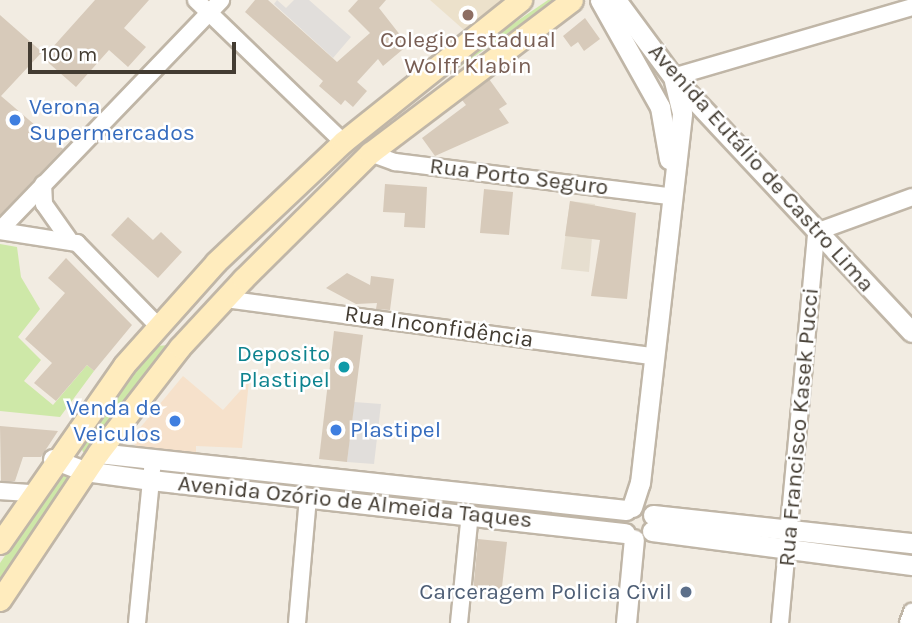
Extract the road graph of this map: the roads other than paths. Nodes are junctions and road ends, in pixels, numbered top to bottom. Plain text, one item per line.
1 (195, 0) edge
2 (221, 0) edge
3 (521, 0) edge
4 (572, 0) edge
5 (600, 0) edge
6 (616, 0) edge
7 (912, 7) edge
8 (208, 12) junction
9 (673, 77) junction
10 (343, 142) junction
11 (370, 153) junction
12 (43, 184) junction
13 (670, 186) junction
14 (912, 197) edge
15 (0, 230) edge
16 (816, 232) junction
17 (68, 238) junction
18 (224, 299) junction
19 (158, 326) junction
20 (912, 332) edge
21 (654, 356) junction
22 (98, 453) junction
23 (153, 459) junction
24 (53, 460) junction
25 (85, 471) junction
26 (151, 480) junction
27 (0, 491) edge
28 (32, 493) junction
29 (308, 497) junction
30 (470, 513) junction
31 (642, 514) junction
32 (789, 530) junction
33 (629, 536) junction
34 (912, 542) edge
35 (0, 543) edge
36 (788, 551) junction
37 (912, 565) edge
38 (0, 600) edge
39 (912, 611) edge
40 (136, 623) edge
41 (297, 623) edge
42 (459, 623) edge
43 (626, 623) edge
44 (780, 623) edge
45 (908, 623) edge

1 - 8 street
2 - 8 street
3 - 10 main road
4 - 11 main road
5 - 13 street, Avenida Eutálio de Castro Lima
6 - 9 street, Avenida Eutálio de Castro Lima
7 - 9 street
8 - 10 street
8 - 12 street
9 - 13 street
9 - 16 street, Avenida Eutálio de Castro Lima
10 - 19 main road
11 - 13 street, Rua Porto Seguro
11 - 18 main road
12 - 15 street
12 - 17 street
13 - 21 street
14 - 16 street
15 - 17 street
16 - 20 street, Avenida Eutálio de Castro Lima
16 - 32 street, Rua Francisco Kasek Pucci
17 - 19 street
18 - 21 street, Rua Inconfidência
18 - 22 main road
19 - 24 main road
21 - 31 street
22 - 23 street, Avenida Ozório de Almeida Taques
22 - 25 main road
23 - 26 street
23 - 31 street, Avenida Ozório de Almeida Taques
24 - 25 street, Avenida Ozório de Almeida Taques
24 - 28 main road
25 - 26 street, Avenida Ozório de Almeida Taques
25 - 38 main road
26 - 29 street, Avenida Ozório de Almeida Taques
26 - 40 street
27 - 28 street
28 - 35 main road
29 - 30 street, Avenida Ozório de Almeida Taques
29 - 41 street
30 - 33 street, Avenida Ozório de Almeida Taques
30 - 42 street
31 - 32 street, Avenida Ozório de Almeida Taques
31 - 33 street
31 - 33 street
31 - 36 street, Avenida Ozório de Almeida Taques
32 - 34 street, Avenida Ozório de Almeida Taques
32 - 36 street, Rua Francisco Kasek Pucci
33 - 43 street
36 - 37 street, Avenida Ozório de Almeida Taques
36 - 44 street, Rua Francisco Kasek Pucci
39 - 45 street

